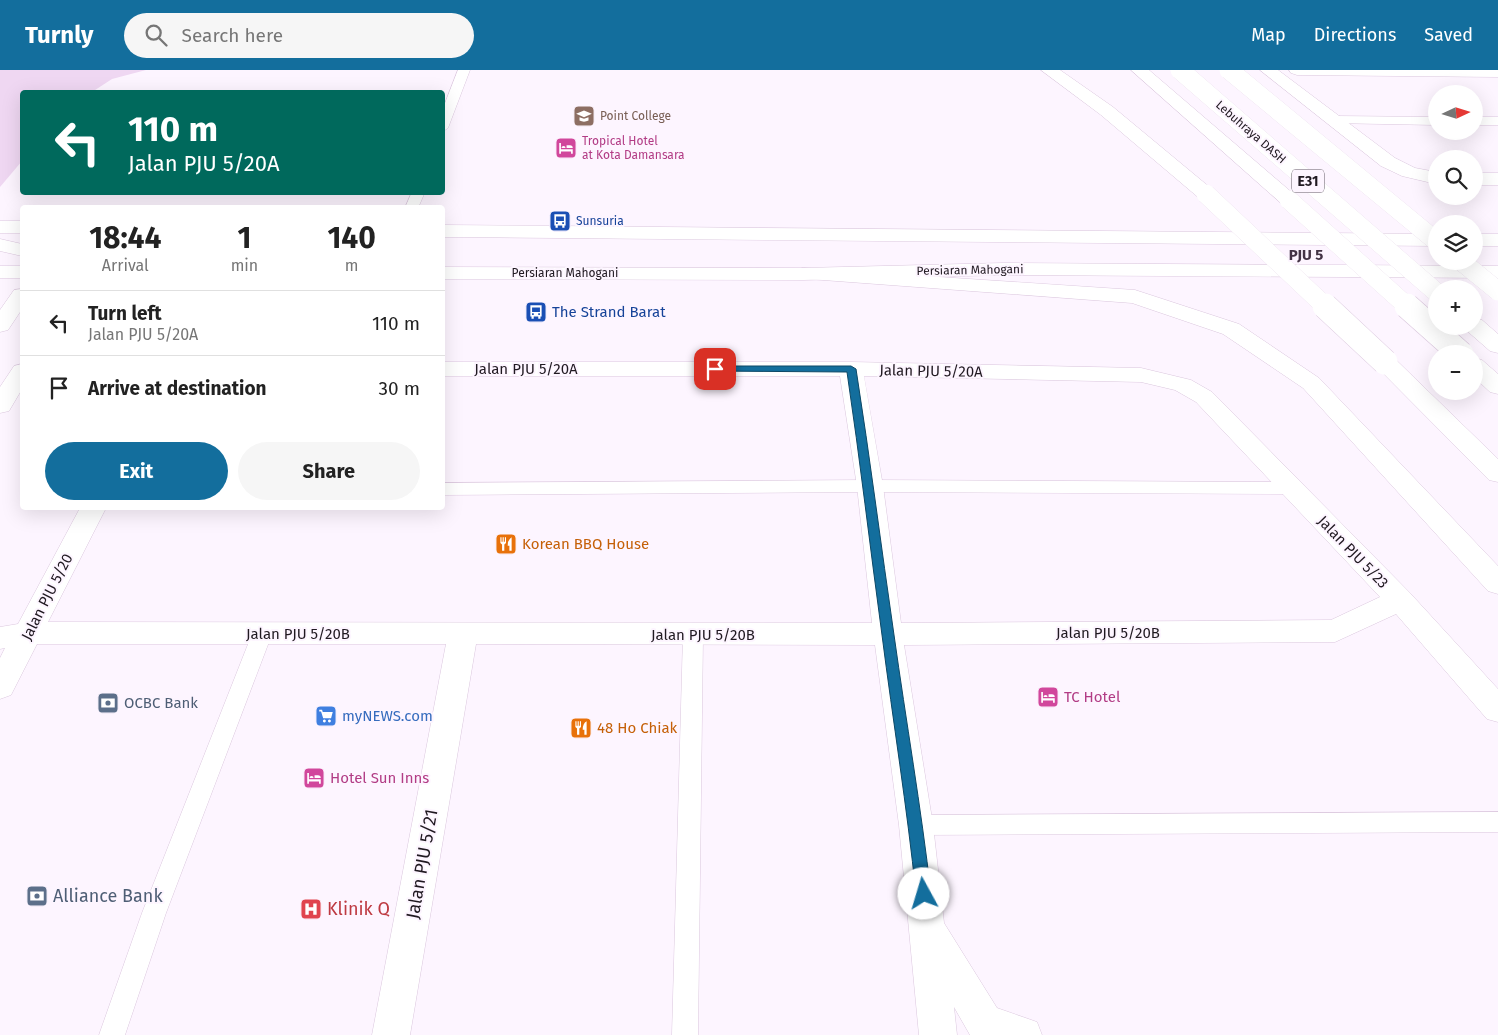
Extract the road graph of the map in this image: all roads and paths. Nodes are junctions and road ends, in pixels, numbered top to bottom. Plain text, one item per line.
1 (464, 70) edge
2 (1049, 70) edge
3 (1139, 70) edge
4 (1180, 70) edge
5 (1229, 70) edge
6 (1268, 70) edge
7 (1297, 70) edge
8 (1498, 72) edge
9 (447, 104) edge
10 (1334, 120) junction
11 (1428, 121) edge
12 (1483, 121) edge
13 (1498, 121) edge
14 (1428, 176) edge
15 (1483, 179) edge
16 (1498, 179) edge
17 (0, 227) edge
18 (20, 227) edge
19 (445, 231) edge
20 (1428, 233) edge
21 (1428, 240) edge
22 (1483, 240) edge
23 (1498, 240) edge
24 (0, 245) edge
25 (20, 250) edge
26 (1472, 270) edge
27 (0, 272) edge
28 (20, 272) edge
29 (1498, 272) edge
30 (445, 273) edge
31 (803, 274) junction
32 (1428, 285) edge
33 (1498, 291) edge
34 (20, 299) edge
35 (0, 325) edge
36 (1483, 333) edge
37 (1451, 345) edge
38 (1498, 346) edge
39 (445, 369) edge
40 (851, 369) junction
41 (1483, 373) edge
42 (20, 375) edge
43 (1498, 387) edge
44 (1204, 398) joint
45 (20, 400) edge
46 (0, 406) edge
47 (0, 426) edge
48 (1498, 474) edge
49 (870, 486) junction
50 (1292, 488) junction
51 (445, 489) edge
52 (92, 510) edge
53 (1498, 584) edge
54 (1400, 600) junction
55 (28, 633) junction
56 (262, 634) junction
57 (463, 634) junction
58 (888, 634) junction
59 (692, 635) junction
60 (0, 638) edge
61 (0, 686) edge
62 (1498, 710) edge
63 (1498, 822) edge
64 (916, 824) junction
65 (927, 928) junction
66 (112, 1035) edge
67 (391, 1035) edge
68 (685, 1035) edge
69 (938, 1035) edge
70 (1024, 1035) edge

1 - 9 lane
2 - 48 main road, bridge
3 - 37 main road, bridge
4 - 32 main road, Lebuhraya DASH / E31, bridge
5 - 20 main road, E31, bridge
6 - 10 main road
7 - 8 main road
10 - 11 lane
10 - 14 main road
12 - 13 lane
15 - 16 main road
17 - 18 main road
19 - 21 main road
22 - 23 main road
24 - 25 main road
26 - 33 main road, bridge
27 - 28 main road
29 - 31 main road, Persiaran Mahogani
30 - 31 main road, Persiaran Mahogani
31 - 53 main road
34 - 35 main road
36 - 38 main road
39 - 40 main road, Jalan PJU 5/20A
40 - 44 main road, Jalan PJU 5/20A
40 - 49 main road
41 - 43 main road
42 - 46 main road
44 - 50 main road, Jalan PJU 5/23
45 - 47 main road
49 - 50 lane
49 - 51 lane
49 - 58 main road
50 - 54 main road, Jalan PJU 5/23
52 - 55 main road, Jalan PJU 5/20
54 - 58 main road, Jalan PJU 5/20B
54 - 62 main road, Jalan PJU 5/23
55 - 56 main road, Jalan PJU 5/20B
55 - 60 main road, Jalan PJU 5/20B
55 - 61 main road, Jalan PJU 5/20
56 - 57 main road, Jalan PJU 5/20B
56 - 66 lane
57 - 59 main road, Jalan PJU 5/20B
57 - 67 main road, Jalan PJU 5/21
58 - 59 main road, Jalan PJU 5/20B
58 - 64 main road
59 - 68 lane
63 - 64 lane
64 - 65 main road
65 - 69 main road
65 - 70 main road

